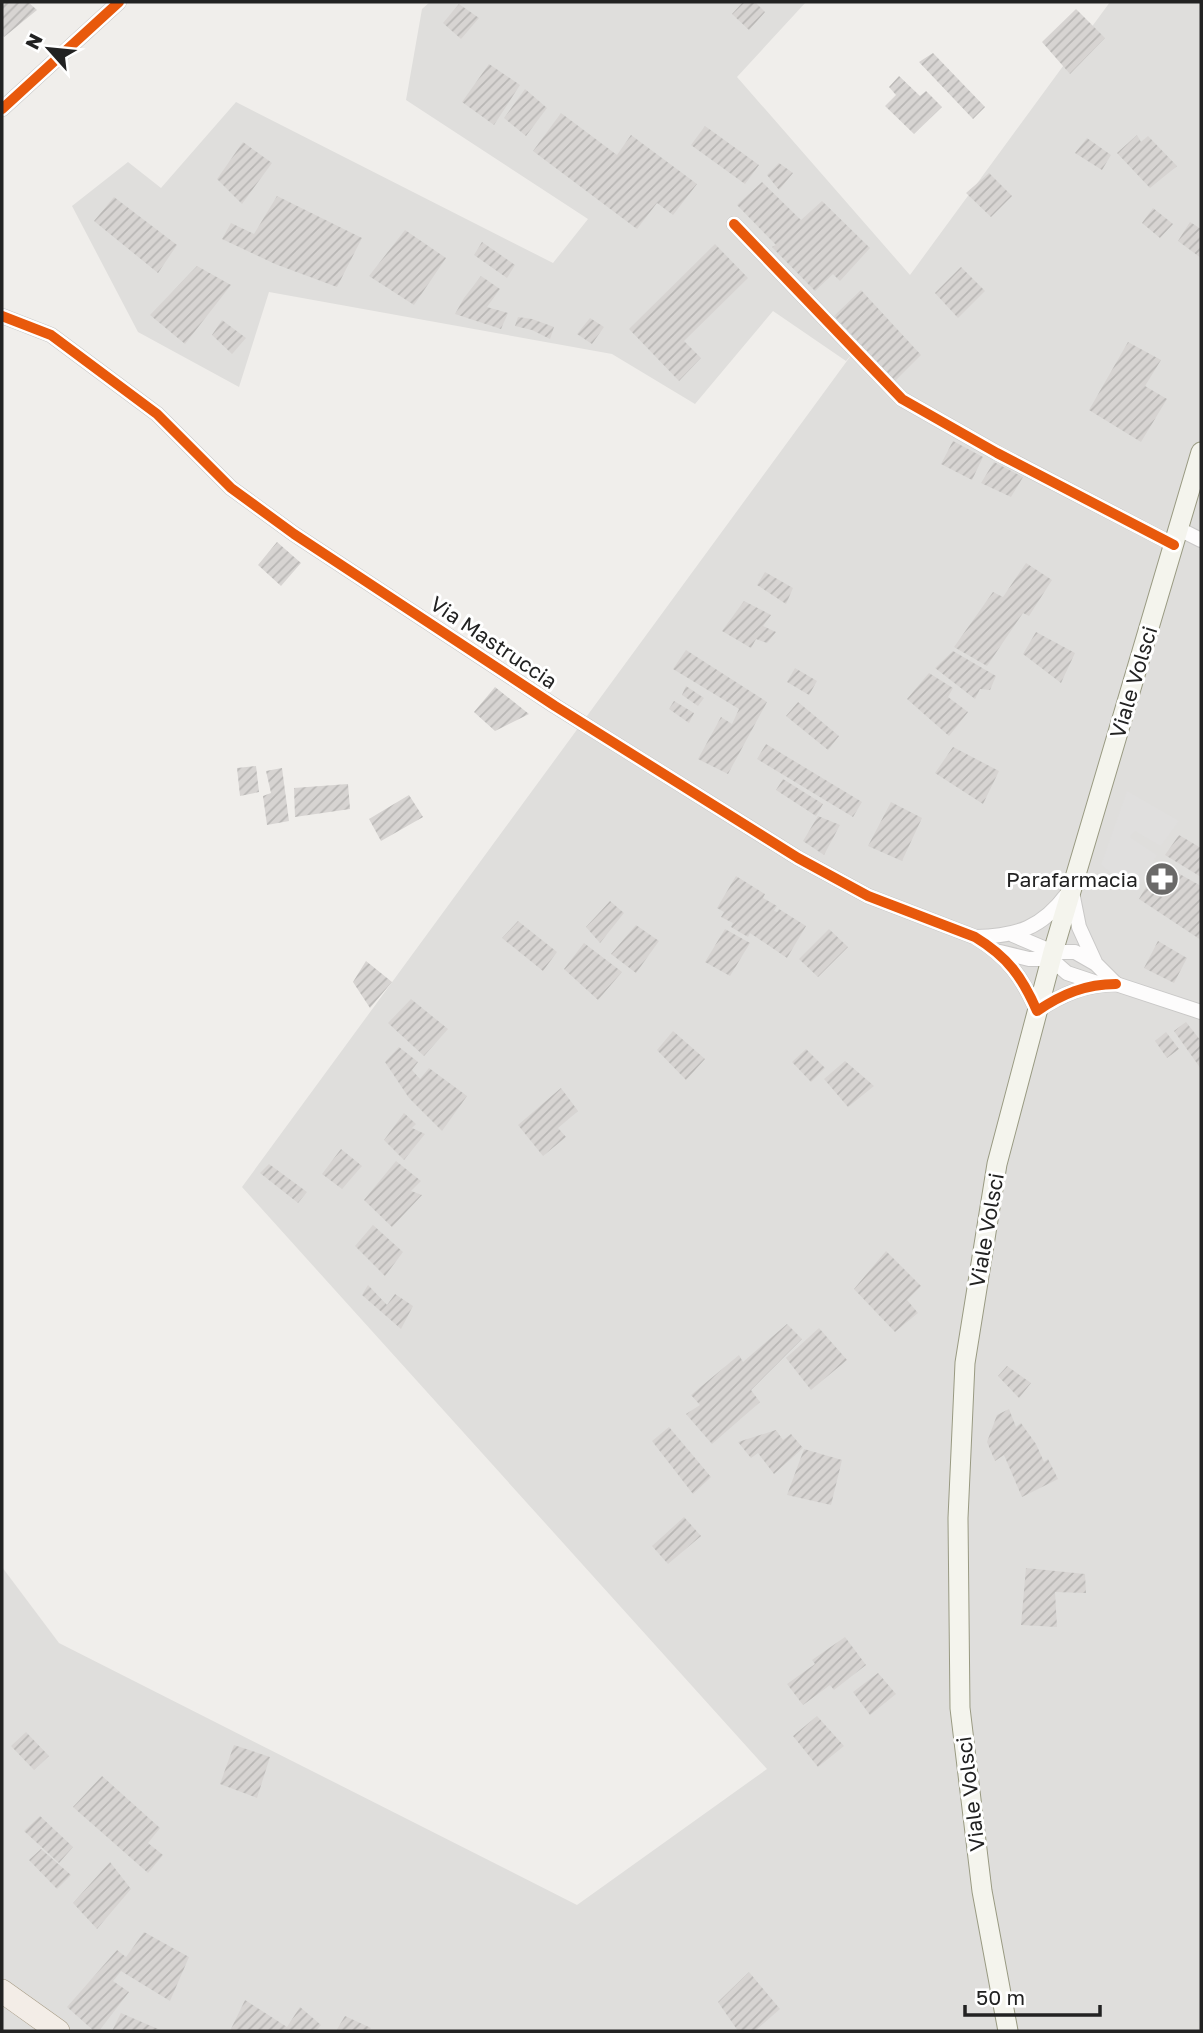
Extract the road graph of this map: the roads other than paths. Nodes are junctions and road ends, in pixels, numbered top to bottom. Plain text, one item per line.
1 (119, 2) edge
2 (2, 109) edge
3 (734, 224) dead end
4 (2, 316) edge
5 (1201, 452) edge
6 (1176, 537) junction
7 (1201, 540) edge
8 (1072, 887) junction
9 (1013, 935) junction
10 (975, 937) junction
11 (998, 951) junction
12 (1052, 955) junction
13 (1096, 964) junction
14 (1100, 984) junction
15 (1116, 984) junction
16 (1037, 1011) junction
17 (1201, 1012) edge
18 (2, 1991) edge
19 (58, 2031) edge
20 (1008, 2031) edge

1 - 2 street
3 - 6 street
4 - 10 street, Via Mastruccia
5 - 6 main road, Viale Volsci
6 - 7 street
6 - 8 main road, Viale Volsci
8 - 9 street
8 - 12 main road, Viale Volsci
8 - 13 street
9 - 10 street
9 - 12 street
10 - 11 street, Via Mastruccia
11 - 12 street
11 - 16 street
12 - 13 street
12 - 14 street
12 - 16 main road, Viale Volsci
13 - 15 street
14 - 15 street
14 - 16 street
15 - 17 street
16 - 20 main road, Viale Volsci
18 - 19 main road

